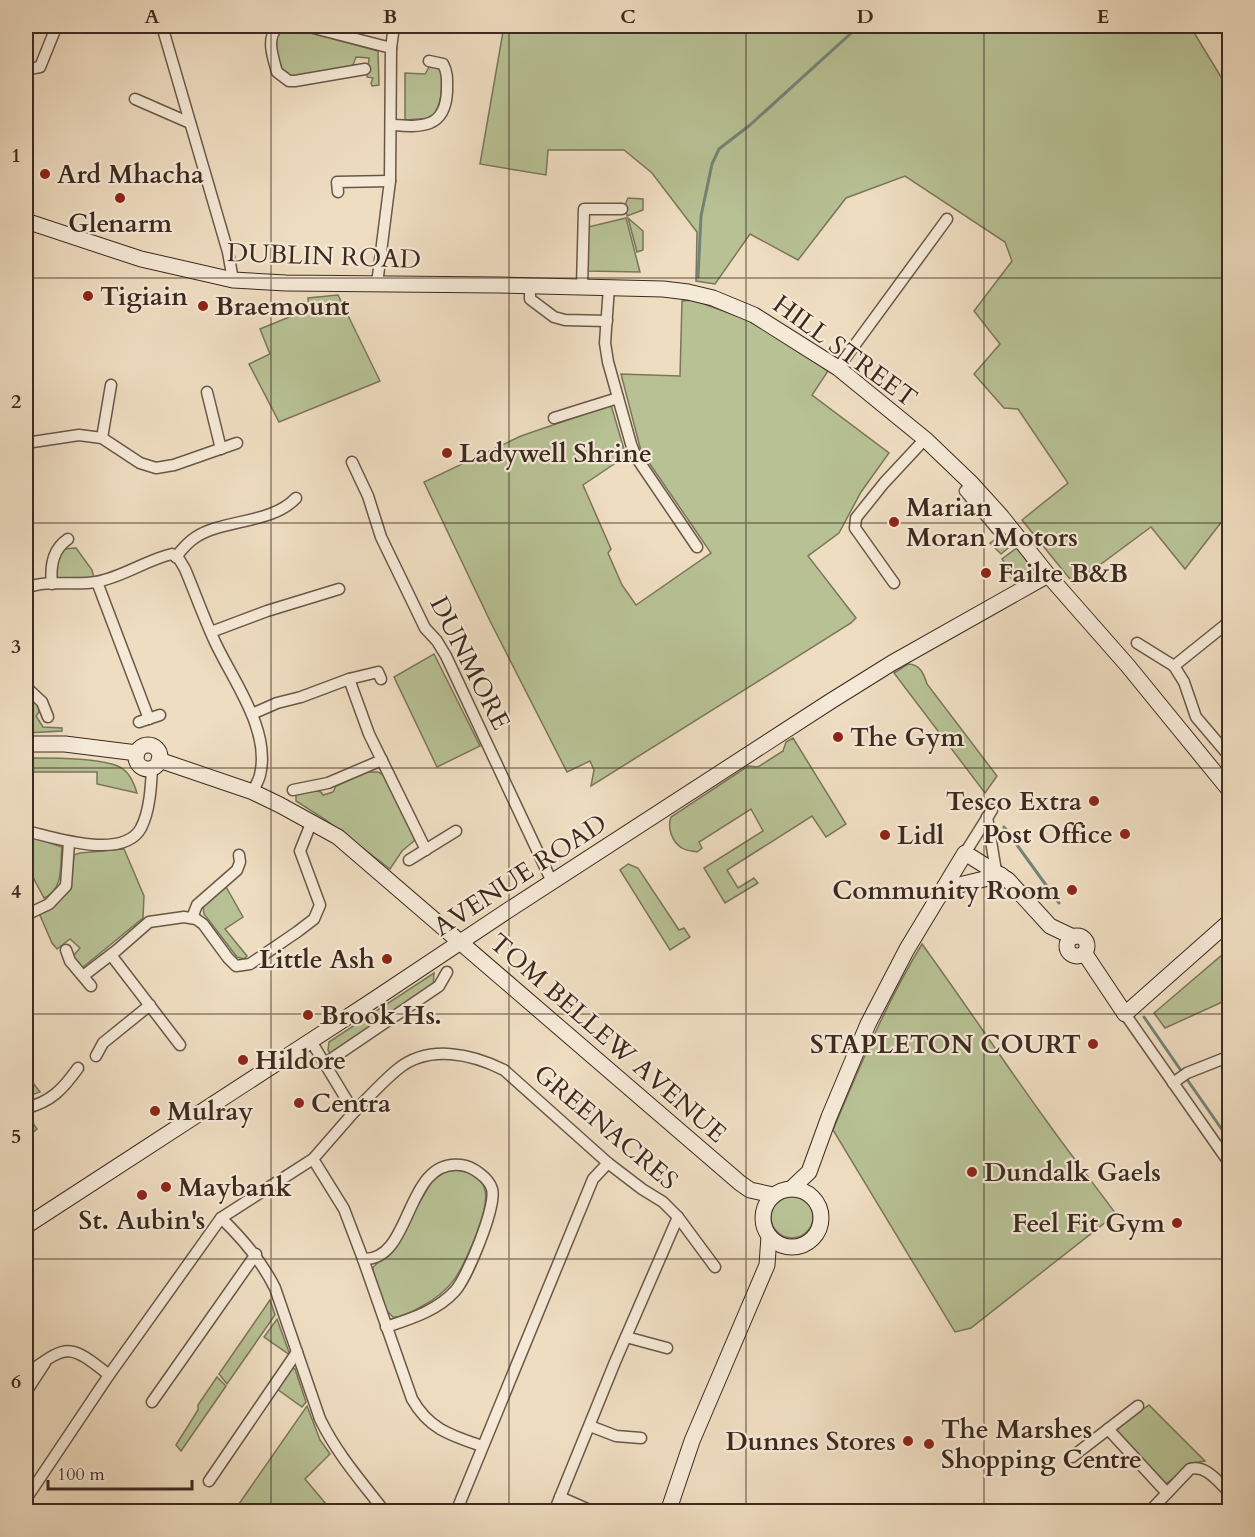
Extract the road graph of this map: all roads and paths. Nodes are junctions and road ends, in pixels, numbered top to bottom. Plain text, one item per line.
1 (162, 26) edge
2 (279, 26) edge
3 (306, 26) edge
4 (394, 26) edge
5 (55, 30) dead end
6 (391, 48) junction
7 (429, 61) dead end
8 (26, 68) edge
9 (365, 69) dead end
10 (135, 99) dead end
11 (190, 123) junction
12 (391, 125) junction
13 (390, 181) junction
14 (338, 192) dead end
15 (622, 209) dead end
16 (947, 219) dead end
17 (26, 221) edge
18 (233, 280) junction
19 (377, 284) junction
20 (448, 285) joint
21 (530, 286) junction
22 (582, 287) junction
23 (609, 287) junction
24 (607, 321) junction
25 (838, 368) junction
26 (111, 385) dead end
27 (207, 392) dead end
28 (618, 398) junction
29 (554, 418) dead end
30 (102, 438) junction
31 (925, 439) junction
32 (26, 443) edge
33 (237, 443) dead end
34 (221, 449) junction
35 (352, 462) dead end
36 (972, 484) junction
37 (296, 498) dead end
38 (997, 529) dead end
39 (68, 539) dead end
40 (697, 547) dead end
41 (176, 556) junction
42 (1048, 574) junction
43 (97, 582) junction
44 (894, 583) dead end
45 (52, 584) junction
46 (26, 588) edge
47 (339, 589) dead end
48 (1025, 589) junction
49 (1066, 595) junction
50 (1230, 621) edge
51 (211, 632) junction
52 (1137, 643) dead end
53 (1174, 666) junction
54 (349, 679) junction
55 (381, 679) dead end
56 (26, 687) edge
57 (252, 714) junction
58 (48, 717) dead end
59 (150, 719) dead end
60 (26, 744) edge
61 (1230, 757) edge
62 (382, 760) junction
63 (155, 764) junction
64 (293, 790) dead end
65 (1230, 791) edge
66 (253, 792) junction
67 (312, 821) junction
68 (26, 831) edge
69 (456, 831) dead end
70 (69, 842) junction
71 (970, 846) junction
72 (426, 850) junction
73 (239, 855) dead end
74 (410, 860) dead end
75 (999, 873) junction
76 (552, 882) junction
77 (941, 895) junction
78 (26, 915) edge
79 (192, 918) junction
80 (1230, 921) edge
81 (459, 943) junction
82 (66, 950) dead end
83 (111, 955) junction
84 (447, 972) dead end
85 (82, 976) junction
86 (91, 986) dead end
87 (150, 1005) junction
88 (1125, 1014) junction
89 (310, 1041) junction
90 (180, 1045) dead end
91 (96, 1056) dead end
92 (1230, 1056) edge
93 (324, 1064) junction
94 (78, 1068) dead end
95 (1180, 1078) junction
96 (26, 1108) edge
97 (354, 1112) junction
98 (313, 1159) junction
99 (608, 1163) junction
100 (1230, 1164) edge
101 (809, 1172) junction
102 (792, 1188) junction
103 (750, 1190) junction
104 (773, 1195) junction
105 (812, 1196) junction
106 (763, 1214) junction
107 (678, 1216) junction
108 (220, 1218) junction
109 (26, 1226) edge
110 (770, 1236) junction
111 (788, 1247) junction
112 (256, 1254) junction
113 (363, 1258) junction
114 (767, 1265) junction
115 (716, 1267) dead end
116 (386, 1327) junction
117 (626, 1337) junction
118 (667, 1348) dead end
119 (297, 1352) junction
120 (49, 1358) junction
121 (26, 1374) edge
122 (109, 1375) junction
123 (26, 1392) edge
124 (152, 1402) dead end
125 (1138, 1406) dead end
126 (590, 1426) junction
127 (1108, 1429) junction
128 (641, 1438) dead end
129 (482, 1446) junction
130 (1072, 1457) dead end
131 (208, 1481) dead end
132 (1167, 1493) junction
133 (1230, 1493) edge
134 (560, 1497) junction
135 (26, 1499) edge
136 (385, 1512) edge
137 (456, 1512) edge
138 (554, 1512) edge
139 (594, 1512) edge
140 (668, 1512) edge
141 (1149, 1512) edge

1 - 11 street
2 - 9 street
3 - 6 street
4 - 6 street
5 - 8 street
6 - 12 street
7 - 12 street
10 - 11 street
11 - 18 street
12 - 13 street
13 - 14 street
13 - 19 street
15 - 22 street
16 - 25 street
17 - 18 street, DUBLIN ROAD
18 - 19 street, DUBLIN ROAD
19 - 20 street, DUBLIN ROAD
20 - 21 street, HILL STREET
21 - 22 street, HILL STREET
21 - 24 street
22 - 23 street, HILL STREET
23 - 24 street
23 - 25 street, HILL STREET
24 - 28 street
25 - 31 street, HILL STREET
26 - 30 street
27 - 34 street
28 - 29 street
28 - 40 street
30 - 32 street
30 - 34 street
31 - 36 street, HILL STREET
31 - 44 street
33 - 34 street
35 - 76 street, DUNMORE
36 - 38 street
36 - 42 street, HILL STREET
37 - 41 street
39 - 45 street
41 - 43 street
41 - 51 street
42 - 48 street, AVENUE ROAD
42 - 49 street, HILL STREET
43 - 45 street
43 - 59 street
45 - 46 street
47 - 51 street
48 - 49 street
48 - 76 street, AVENUE ROAD
49 - 65 street, HILL STREET
50 - 53 street
51 - 57 street
52 - 53 street
53 - 61 street
54 - 55 street
54 - 57 street
54 - 62 street
56 - 58 street
57 - 66 street
60 - 63 street, TOM BELLEW AVENUE
62 - 64 street
62 - 72 street
63 - 66 street, TOM BELLEW AVENUE
63 - 70 street
66 - 67 street, TOM BELLEW AVENUE
67 - 79 street
67 - 81 street, TOM BELLEW AVENUE
68 - 70 street
69 - 72 street
70 - 78 street
71 - 75 street
71 - 75 street
71 - 77 street
72 - 74 street
73 - 79 street
75 - 77 street
75 - 88 street
76 - 81 street, AVENUE ROAD
77 - 101 street
79 - 83 street
80 - 88 street
81 - 89 street, AVENUE ROAD
81 - 103 street, TOM BELLEW AVENUE
82 - 85 street
83 - 85 street
83 - 87 street
84 - 93 street
85 - 86 street
87 - 90 street
87 - 91 street
88 - 95 street
89 - 93 street
89 - 109 street, AVENUE ROAD
92 - 95 street
93 - 97 street
94 - 96 street
95 - 100 street
97 - 98 street, GREENACRES
97 - 99 street, GREENACRES
98 - 108 street, GREENACRES
98 - 113 street
99 - 107 street, GREENACRES
99 - 129 street
101 - 102 street
101 - 105 street
102 - 104 street
102 - 105 street
103 - 104 street, TOM BELLEW AVENUE
103 - 106 street, TOM BELLEW AVENUE
104 - 106 street
105 - 111 street
106 - 110 street
107 - 115 street
107 - 117 street, GREENACRES
108 - 112 street
108 - 122 street, GREENACRES
110 - 111 street
110 - 114 street
111 - 114 street
112 - 119 street
112 - 124 street
113 - 116 street
113 - 116 street
114 - 140 street
116 - 129 street
117 - 118 street
117 - 126 street, GREENACRES
119 - 131 street
119 - 136 street
120 - 121 street
120 - 122 street
120 - 123 street
122 - 135 street, GREENACRES
125 - 127 street
126 - 128 street
126 - 134 street, GREENACRES
127 - 130 street
127 - 132 street
129 - 137 street
132 - 133 street
132 - 141 street
134 - 138 street, GREENACRES
134 - 139 street

